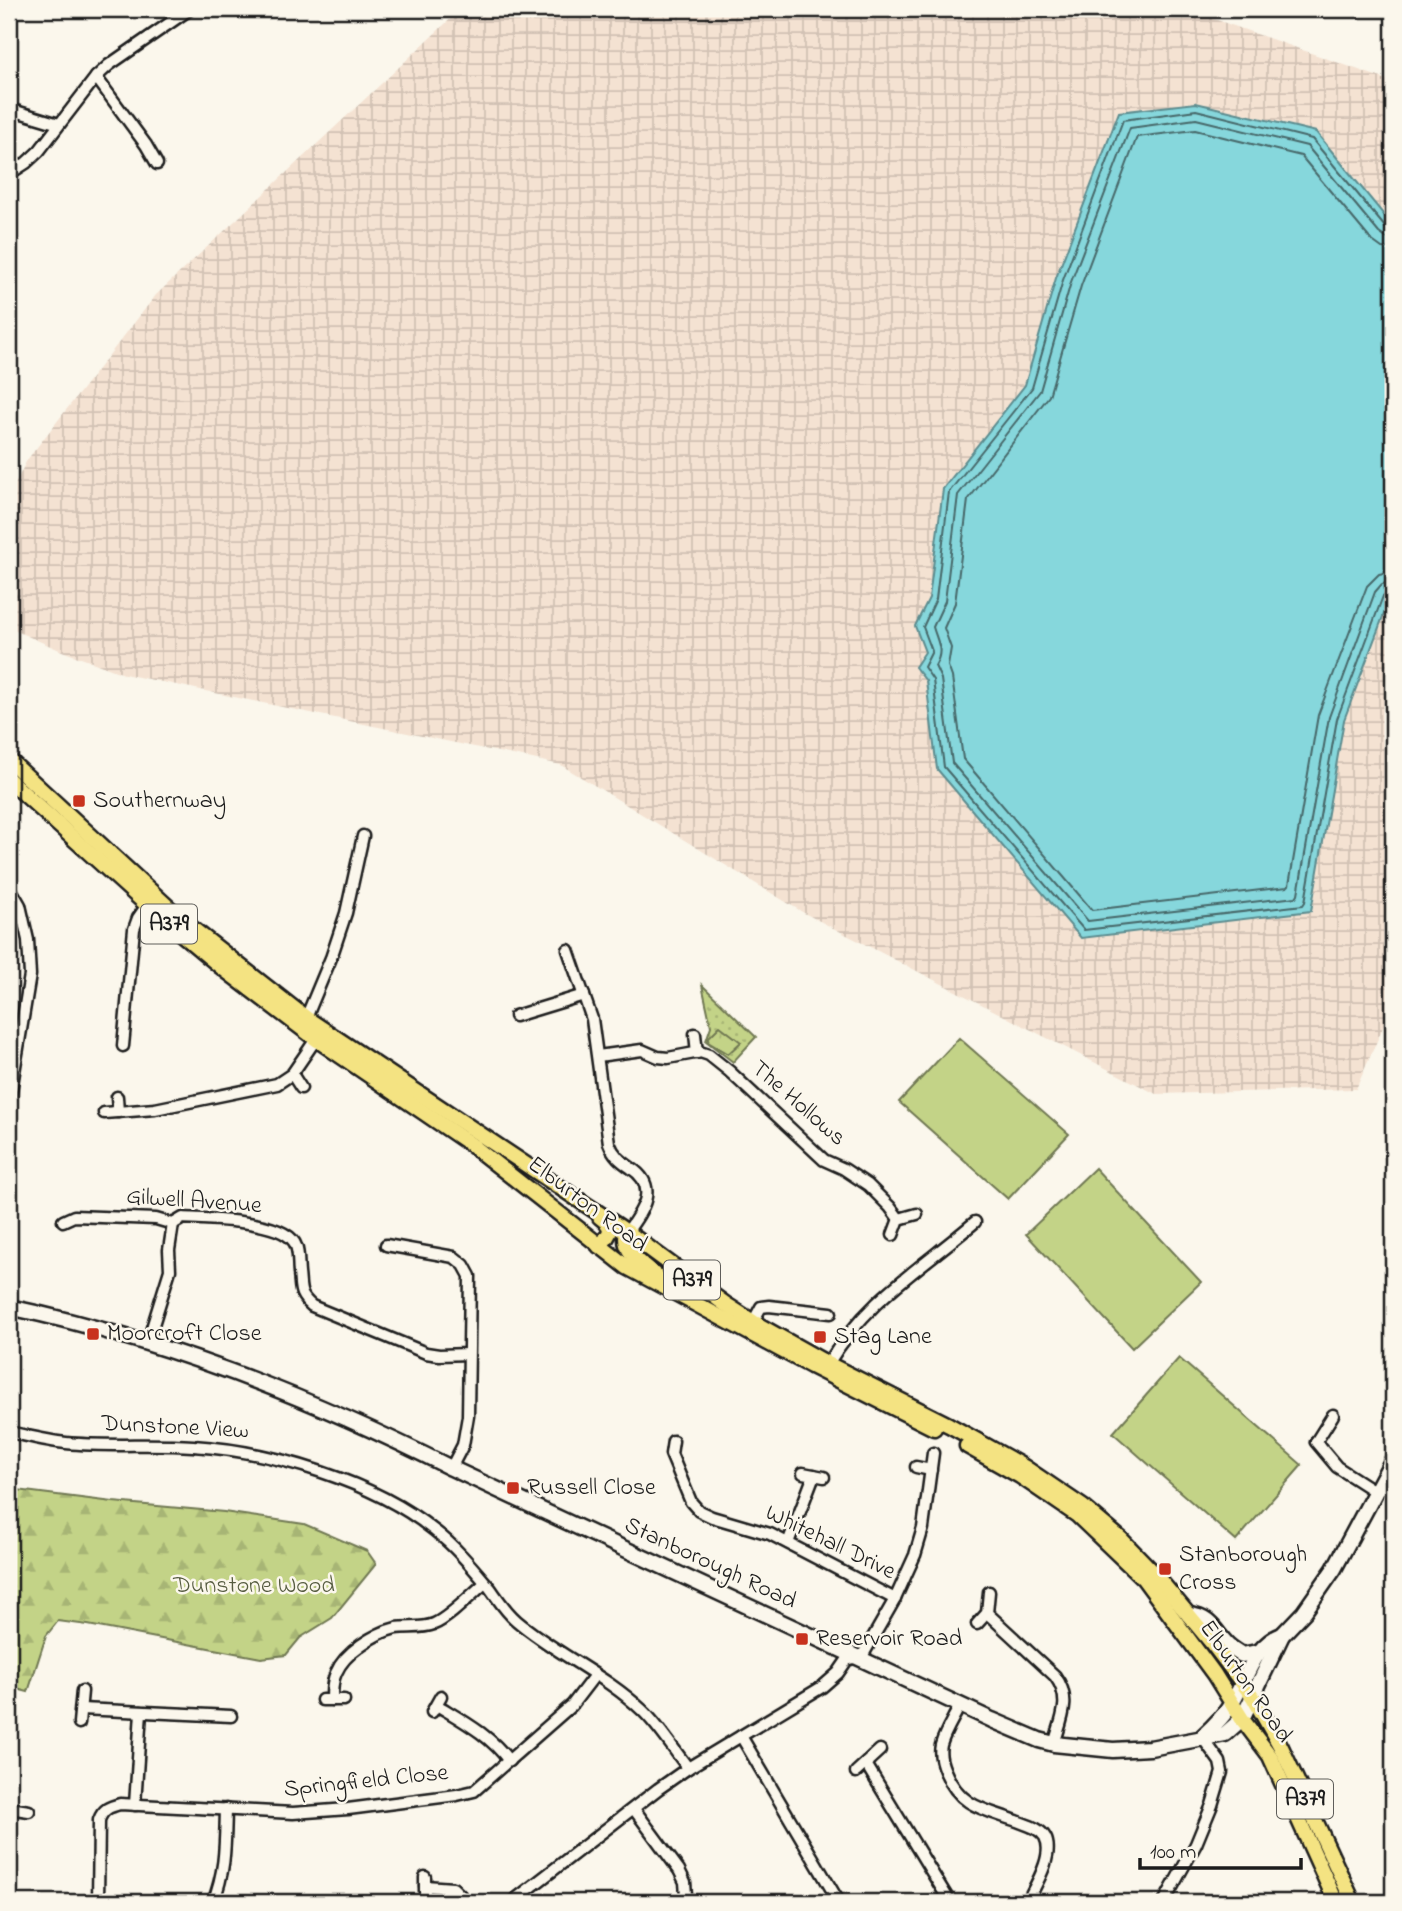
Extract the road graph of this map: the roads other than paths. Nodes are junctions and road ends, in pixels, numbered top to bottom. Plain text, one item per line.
1 (190, 9) edge
2 (96, 77) junction
3 (9, 109) edge
4 (60, 124) junction
5 (157, 164) dead end
6 (9, 174) edge
7 (9, 760) edge
8 (9, 780) edge
9 (363, 836) dead end
10 (9, 886) edge
11 (147, 905) junction
12 (568, 950) dead end
13 (584, 995) junction
14 (515, 1016) dead end
15 (306, 1018) junction
16 (695, 1034) dead end
17 (317, 1039) junction
18 (123, 1046) dead end
19 (697, 1053) junction
20 (598, 1056) junction
21 (292, 1074) junction
22 (301, 1088) dead end
23 (117, 1097) dead end
24 (9, 1103) edge
25 (118, 1112) junction
26 (104, 1113) dead end
27 (575, 1197) junction
28 (917, 1214) dead end
29 (899, 1219) junction
30 (63, 1221) dead end
31 (975, 1222) dead end
32 (173, 1224) junction
33 (627, 1231) junction
34 (893, 1235) dead end
35 (386, 1245) dead end
36 (599, 1246) junction
37 (674, 1293) junction
38 (9, 1307) edge
39 (831, 1313) dead end
40 (752, 1322) junction
41 (147, 1343) junction
42 (468, 1354) junction
43 (828, 1364) junction
44 (1333, 1415) dead end
45 (9, 1432) edge
46 (673, 1441) dead end
47 (933, 1453) dead end
48 (1393, 1459) edge
49 (916, 1467) dead end
50 (451, 1468) junction
51 (931, 1470) junction
52 (803, 1473) dead end
53 (1376, 1492) junction
54 (788, 1543) junction
55 (485, 1583) junction
56 (989, 1592) dead end
57 (895, 1599) junction
58 (987, 1613) junction
59 (1189, 1615) junction
60 (977, 1624) dead end
61 (1282, 1635) junction
62 (1257, 1653) junction
63 (857, 1657) junction
64 (595, 1675) junction
65 (1244, 1684) junction
66 (82, 1691) dead end
67 (1253, 1697) junction
68 (344, 1700) dead end
69 (1233, 1703) junction
70 (437, 1704) dead end
71 (960, 1705) junction
72 (80, 1709) junction
73 (141, 1712) junction
74 (231, 1716) dead end
75 (1242, 1719) junction
76 (79, 1723) dead end
77 (741, 1736) junction
78 (1202, 1737) junction
79 (1054, 1744) junction
80 (880, 1750) dead end
81 (509, 1761) junction
82 (866, 1764) junction
83 (688, 1768) junction
84 (856, 1772) dead end
85 (135, 1805) junction
86 (9, 1808) edge
87 (226, 1809) junction
88 (634, 1809) junction
89 (29, 1811) dead end
90 (425, 1886) dead end
91 (98, 1902) edge
92 (213, 1902) edge
93 (467, 1902) edge
94 (512, 1902) edge
95 (683, 1902) edge
96 (839, 1902) edge
97 (950, 1902) edge
98 (1027, 1902) edge
99 (1164, 1902) edge
100 (1336, 1902) edge
101 (1353, 1902) edge

1 - 2 street
2 - 4 street
2 - 5 street
3 - 4 street
4 - 6 street
7 - 15 main road, Elburton Road / A379
8 - 11 main road, Elburton Road / A379
9 - 15 street
10 - 24 street
11 - 17 main road, Elburton Road / A379
11 - 18 street
12 - 13 street
13 - 14 street
13 - 20 street
15 - 27 main road, Elburton Road / A379
16 - 19 street
17 - 21 street
17 - 36 main road, Elburton Road / A379
19 - 20 street
19 - 29 street, The Hollows
20 - 33 street
21 - 22 street
21 - 25 street
23 - 25 street
25 - 26 street
27 - 33 main road, Elburton Road / A379
27 - 36 main road, A379
28 - 29 street
29 - 34 street
30 - 32 street, Gilwell Avenue
31 - 43 street
32 - 41 street
32 - 42 street, Gilwell Avenue
33 - 37 main road, A379
33 - 40 main road, Elburton Road / A379
35 - 42 street
36 - 37 main road, Elburton Road / A379
37 - 69 main road, Elburton Road / A379
38 - 41 street, Stanborough Road
39 - 40 street
40 - 43 main road, Elburton Road / A379
41 - 50 street, Stanborough Road
42 - 50 street
43 - 59 main road, Elburton Road / A379
44 - 53 street
45 - 55 street, Dunstone View
46 - 54 street, Whitehall Drive
47 - 51 street
48 - 53 street
49 - 51 street
50 - 63 street, Stanborough Road
51 - 57 street
52 - 54 street
53 - 61 street
54 - 57 street, Whitehall Drive
55 - 64 street, Dunstone View
55 - 68 street
56 - 58 street
57 - 63 street
58 - 60 street
58 - 79 street
59 - 62 street
59 - 65 main road, Elburton Road / A379
61 - 62 street
61 - 67 street
62 - 65 street
63 - 71 street, Stanborough Road
63 - 77 street
64 - 81 street, Springfield Close
64 - 83 street, Dunstone View
65 - 67 main road, Elburton Road / A379
65 - 69 street
66 - 72 street
67 - 75 street
67 - 101 main road, Elburton Road / A379
69 - 75 main road, Elburton Road / A379
69 - 78 street
70 - 81 street
71 - 79 street, Stanborough Road
71 - 98 street
72 - 73 street
72 - 76 street
73 - 74 street
73 - 85 street
75 - 78 street, Stanborough Road
75 - 100 main road, Elburton Road / A379
77 - 83 street
77 - 96 street
78 - 79 street, Stanborough Road
78 - 99 street
80 - 82 street
81 - 87 street, Springfield Close
82 - 84 street
82 - 97 street
83 - 88 street
85 - 87 street, Springfield Close
85 - 91 street, Springfield Close
86 - 89 street
87 - 92 street
88 - 94 street
88 - 95 street
90 - 93 street

